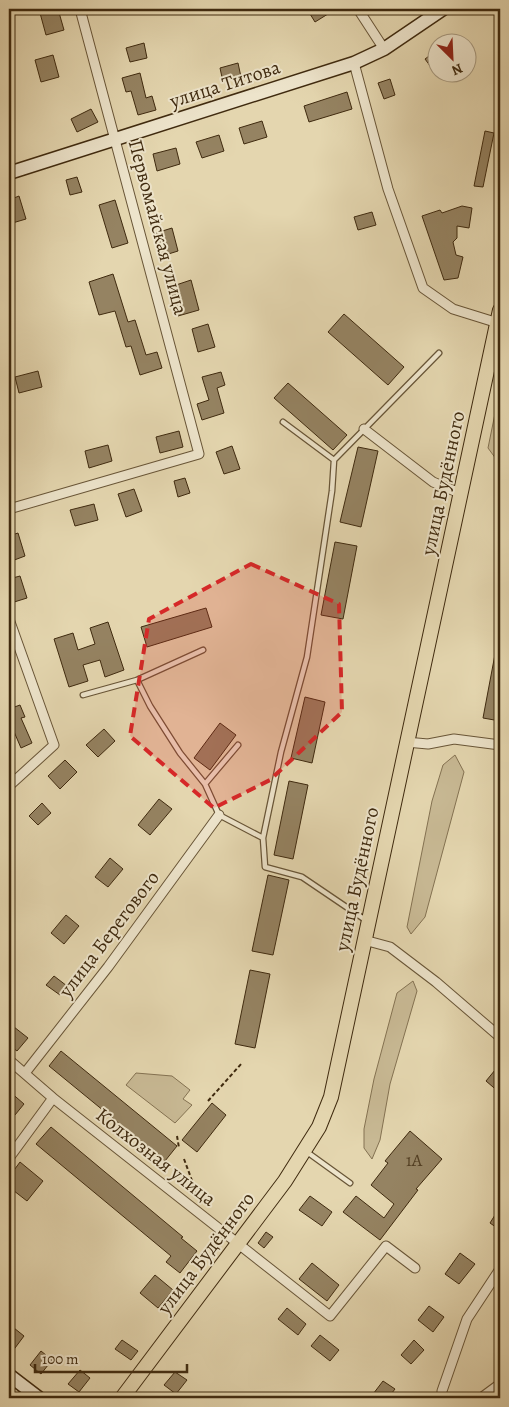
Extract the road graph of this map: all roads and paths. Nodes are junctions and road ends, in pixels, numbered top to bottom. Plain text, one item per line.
1 (80, 9) edge
2 (358, 9) edge
3 (443, 9) edge
4 (384, 49) junction
5 (354, 62) junction
6 (116, 138) junction
7 (9, 173) edge
8 (499, 318) edge
9 (439, 353) dead end
10 (283, 422) dead end
11 (364, 429) junction
12 (334, 460) junction
13 (462, 494) junction
14 (9, 509) edge
15 (9, 620) edge
16 (203, 650) dead end
17 (137, 680) junction
18 (83, 695) dead end
19 (406, 742) junction
20 (238, 745) dead end
21 (500, 745) edge
22 (205, 784) junction
23 (9, 786) edge
24 (219, 815) junction
25 (263, 838) junction
26 (368, 922) junction
27 (364, 940) junction
28 (500, 1037) edge
29 (9, 1060) edge
30 (242, 1063) dead end
31 (25, 1073) junction
32 (53, 1098) junction
33 (208, 1101) dead end
34 (177, 1136) dead end
35 (179, 1148) dead end
36 (306, 1151) junction
37 (9, 1158) edge
38 (184, 1159) dead end
39 (350, 1183) dead end
40 (196, 1210) junction
41 (239, 1244) junction
42 (415, 1268) dead end
43 (500, 1269) edge
44 (9, 1375) edge
45 (500, 1384) edge
46 (38, 1398) edge
47 (122, 1398) edge
48 (442, 1398) edge
49 (481, 1398) edge

1 - 6 street, Первомайская улица
2 - 4 street
3 - 4 street, улица Титова
4 - 5 street, улица Титова
5 - 6 street, улица Титова
5 - 8 street
6 - 7 street, улица Титова
6 - 14 street, Первомайская улица
8 - 13 main road, улица Будённого
9 - 11 lane
10 - 12 lane
11 - 12 lane
11 - 13 street
12 - 25 lane
13 - 19 main road, улица Будённого
15 - 23 street
16 - 17 lane
17 - 18 lane
17 - 22 lane
19 - 21 street
19 - 26 main road, улица Будённого
20 - 22 lane
22 - 24 lane
24 - 25 lane
24 - 31 street, улица Берегового
25 - 26 lane
26 - 27 main road, улица Будённого
27 - 28 street
27 - 36 main road, улица Будённого
29 - 31 street, Колхозная улица
30 - 33 path
31 - 32 street, Колхозная улица
32 - 37 street
32 - 40 street, Колхозная улица
34 - 35 path
36 - 39 lane
36 - 41 main road, улица Будённого
38 - 40 path
40 - 41 street, Колхозная улица
41 - 42 street, Колхозная улица
41 - 47 main road, улица Будённого
43 - 48 street
44 - 46 street
45 - 49 street

